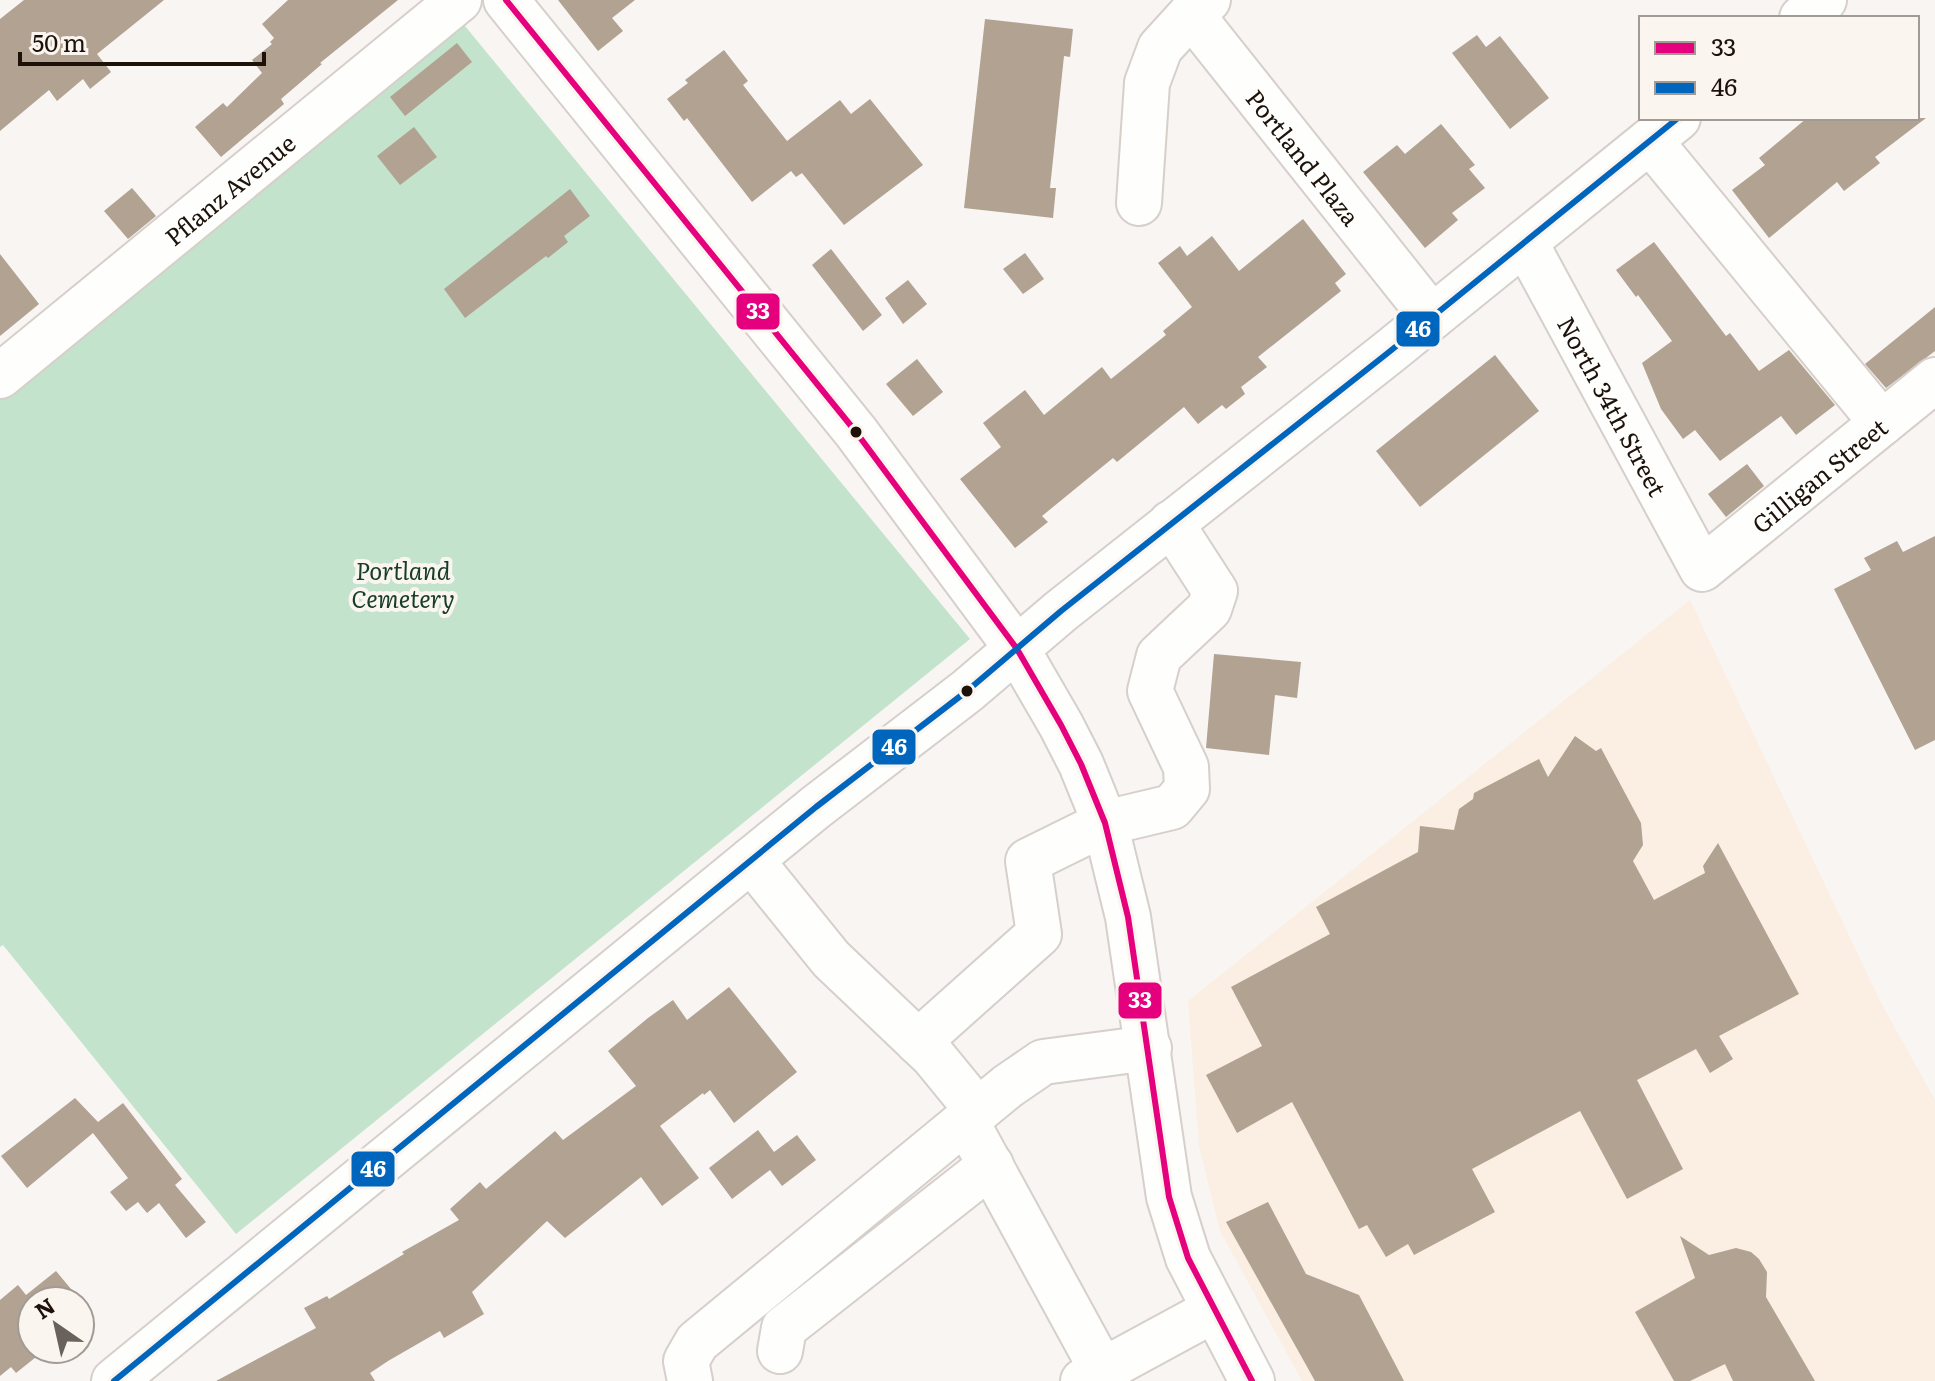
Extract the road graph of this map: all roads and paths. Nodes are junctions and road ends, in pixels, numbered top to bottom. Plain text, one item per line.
1 (459, 0) edge
2 (506, 0) edge
3 (1824, 0) edge
4 (1200, 7) edge
5 (1804, 16) edge
6 (1664, 129) edge
7 (1139, 203) dead end
8 (1525, 242) junction
9 (1432, 317) junction
10 (0, 376) edge
11 (1935, 380) edge
12 (1882, 423) junction
13 (1171, 523) junction
14 (1702, 569) joint
15 (1017, 649) junction
16 (1105, 823) junction
17 (751, 860) junction
18 (918, 1042) junction
19 (1149, 1048) junction
20 (972, 1116) junction
21 (991, 1165) junction
22 (1214, 1310) junction
23 (780, 1351) dead end
24 (1097, 1378) edge
25 (114, 1381) edge
26 (690, 1381) edge
27 (1252, 1381) edge

1 - 10 street, Pflanz Avenue
2 - 15 street
3 - 5 street
4 - 7 street
4 - 9 street, Portland Plaza
6 - 8 street
6 - 12 street
8 - 9 street
8 - 14 street, North 34th Street
9 - 13 street
11 - 12 street, Gilligan Street
12 - 14 street, Gilligan Street
13 - 15 street
13 - 16 street
15 - 16 street
15 - 17 street
16 - 18 street
16 - 19 street
17 - 18 street
17 - 25 street
18 - 20 street
19 - 20 street
19 - 22 street
20 - 21 street
20 - 26 street
21 - 23 street
21 - 24 street
22 - 24 street
22 - 27 street

